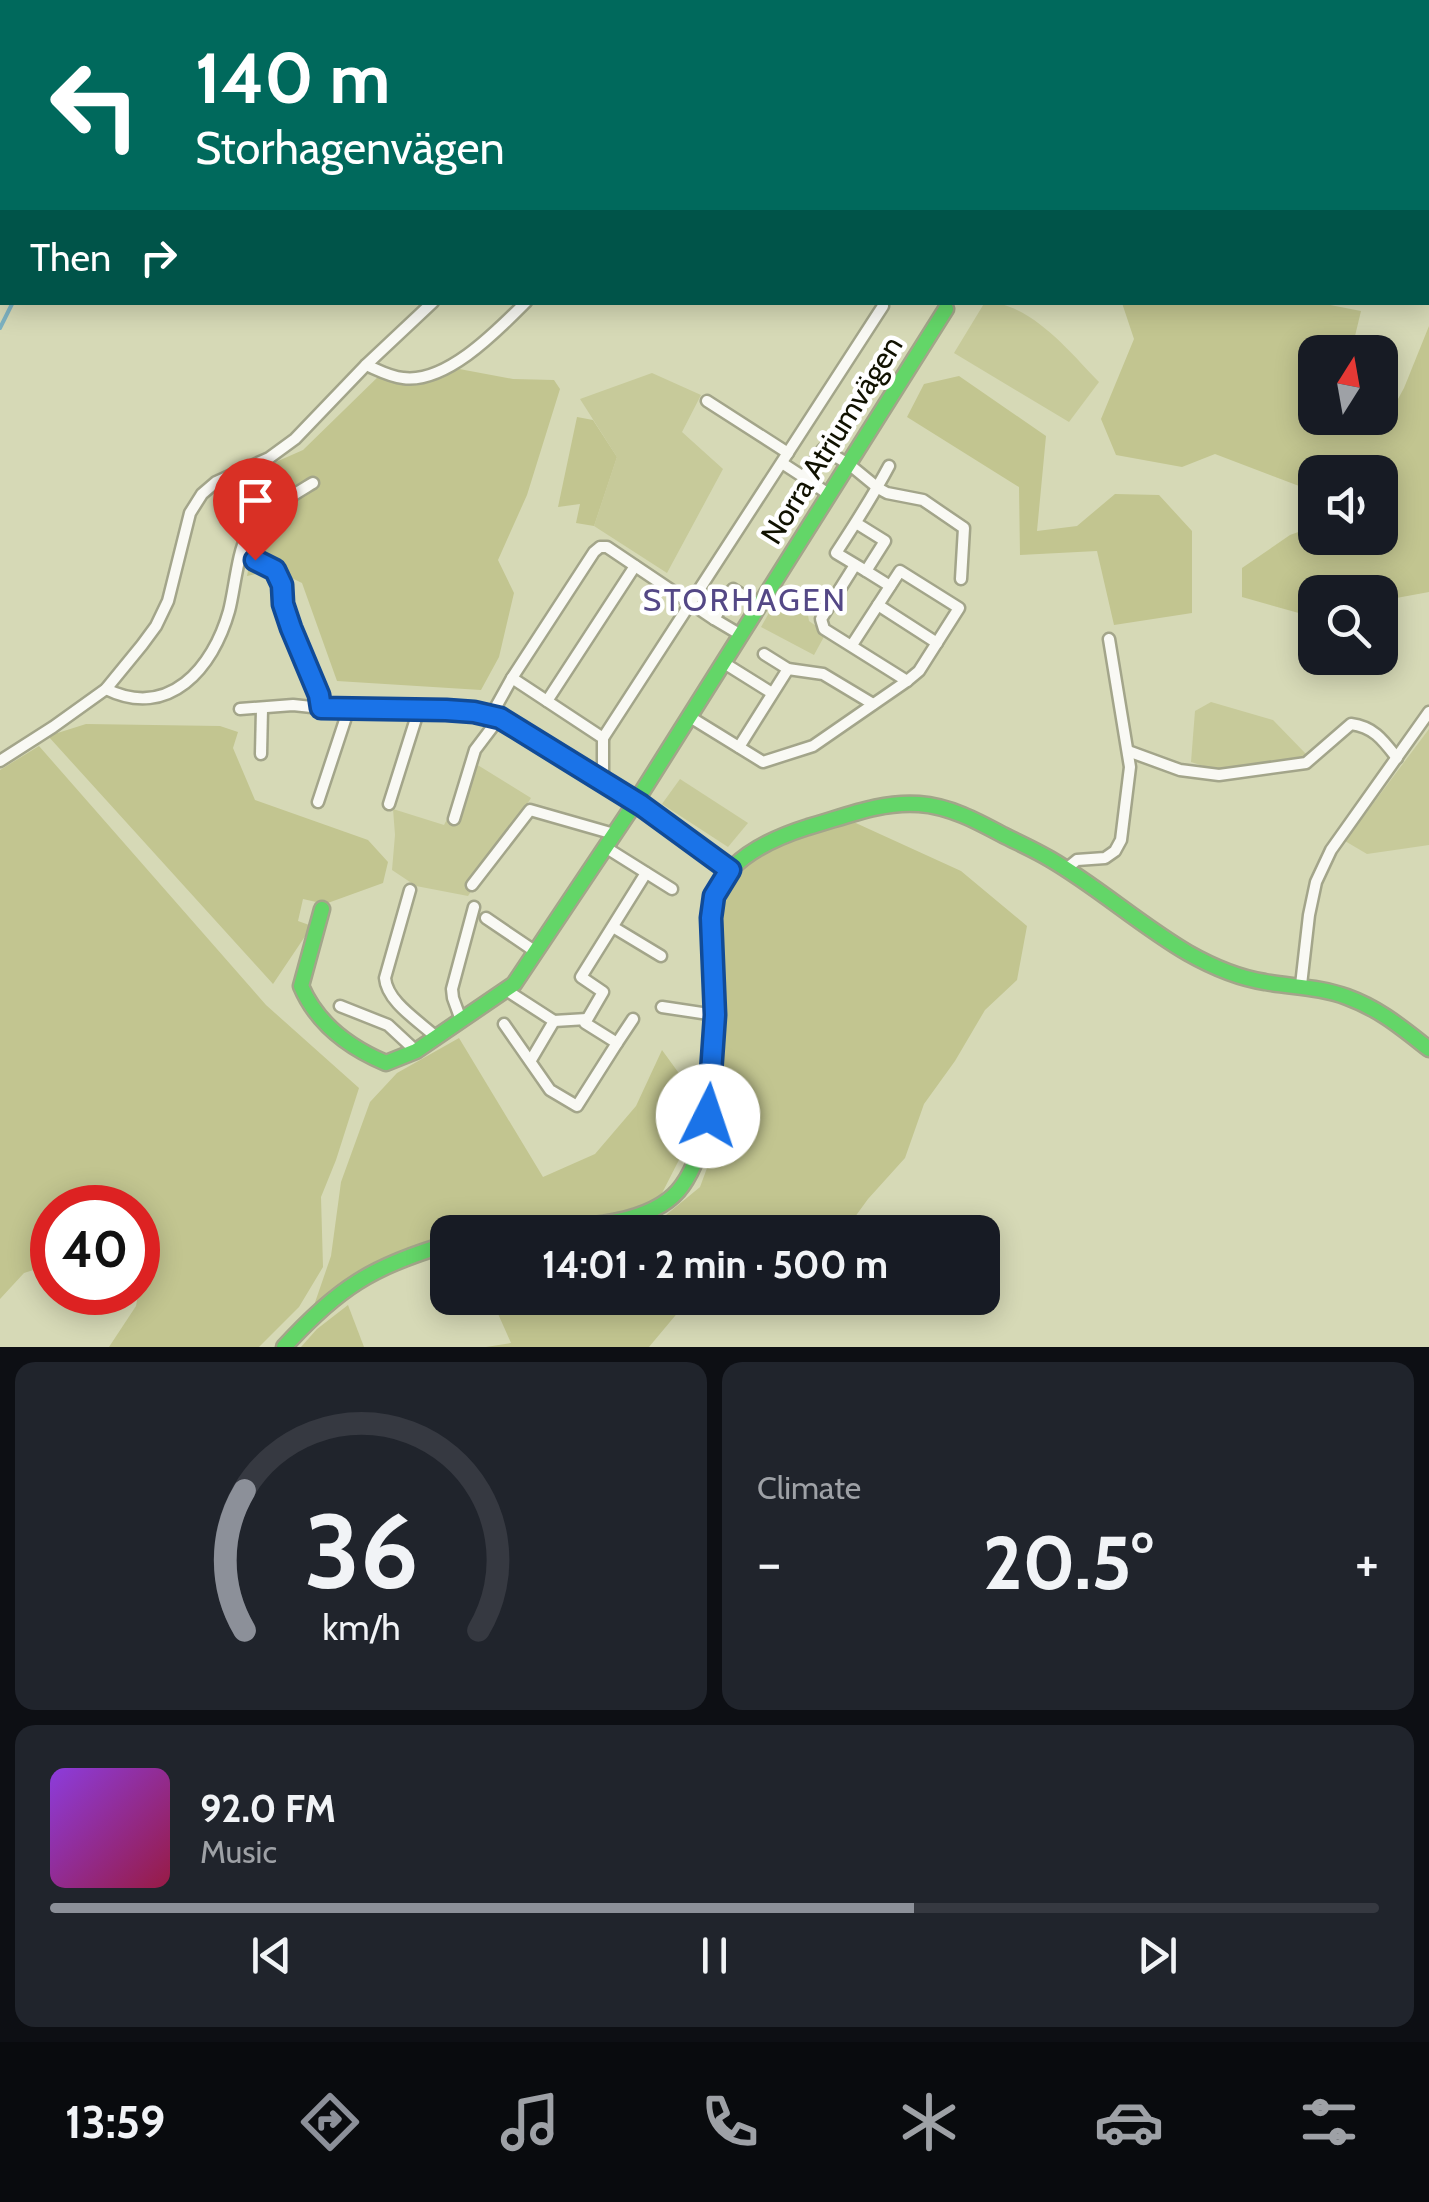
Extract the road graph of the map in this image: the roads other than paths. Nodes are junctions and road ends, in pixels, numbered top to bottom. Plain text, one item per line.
1 (431, 305) edge
2 (523, 305) edge
3 (883, 306) dead end
4 (946, 309) dead end
5 (366, 365) junction
6 (708, 400) dead end
7 (800, 434) junction
8 (823, 449) junction
9 (785, 458) junction
10 (850, 465) junction
11 (889, 466) dead end
12 (805, 478) junction
13 (312, 483) dead end
14 (878, 488) junction
15 (830, 496) junction
16 (856, 523) junction
17 (241, 557) junction
18 (635, 566) junction
19 (860, 568) junction
20 (961, 579) dead end
21 (890, 586) junction
22 (691, 604) junction
23 (878, 605) junction
24 (760, 606) junction
25 (714, 619) junction
26 (741, 635) junction
27 (1109, 639) dead end
28 (937, 642) junction
29 (852, 646) junction
30 (764, 654) dead end
31 (724, 662) junction
32 (788, 668) junction
33 (512, 678) junction
34 (907, 680) junction
35 (106, 688) junction
36 (772, 694) junction
37 (547, 702) junction
38 (873, 704) junction
39 (321, 708) junction
40 (349, 708) junction
41 (240, 709) dead end
42 (262, 709) junction
43 (419, 709) junction
44 (1429, 712) edge
45 (496, 716) junction
46 (690, 717) junction
47 (603, 738) junction
48 (740, 747) junction
49 (1128, 751) junction
50 (261, 754) dead end
51 (1396, 758) junction
52 (0, 761) edge
53 (604, 784) junction
54 (318, 802) dead end
55 (635, 803) junction
56 (389, 804) dead end
57 (454, 819) dead end
58 (610, 841) junction
59 (1066, 869) junction
60 (730, 870) junction
61 (646, 873) junction
62 (472, 885) dead end
63 (672, 889) dead end
64 (410, 890) dead end
65 (474, 907) dead end
66 (322, 910) dead end
67 (486, 918) dead end
68 (612, 926) junction
69 (536, 952) junction
70 (661, 956) dead end
71 (1301, 985) junction
72 (506, 990) junction
73 (340, 1006) dead end
74 (662, 1006) dead end
75 (715, 1015) junction
76 (587, 1019) junction
77 (633, 1019) dead end
78 (461, 1020) junction
79 (554, 1021) junction
80 (504, 1024) dead end
81 (436, 1037) junction
82 (617, 1042) junction
83 (1429, 1050) edge
84 (416, 1051) junction
85 (531, 1060) junction
86 (639, 1215) edge
87 (430, 1249) edge
88 (284, 1347) edge

1 - 5 street
2 - 5 street
3 - 7 street
4 - 10 street, Norra Atriumvägen
5 - 35 street
6 - 9 street
7 - 8 street
7 - 9 street
8 - 10 street
8 - 12 street
9 - 12 street
9 - 22 street
10 - 14 street
10 - 15 street, Norra Atriumvägen
11 - 14 street
12 - 15 street
13 - 17 street
14 - 16 street
14 - 20 street
15 - 24 street, Norra Atriumvägen
16 - 19 street
16 - 19 street
17 - 35 street
17 - 39 street
18 - 22 street
18 - 33 street
18 - 37 street
19 - 21 street
19 - 29 street
21 - 23 street
21 - 28 street
22 - 25 street
22 - 47 street
23 - 28 street
23 - 29 street
24 - 25 street
24 - 26 street, Norra Atriumvägen
25 - 26 street
26 - 31 street, Norra Atriumvägen
27 - 49 street
28 - 34 street
29 - 34 street
30 - 32 street
31 - 36 street
31 - 46 street, Norra Atriumvägen
32 - 36 street
32 - 38 street
33 - 37 street
33 - 45 street
34 - 38 street
35 - 52 street
36 - 48 street
37 - 47 street
38 - 48 street
39 - 40 street
39 - 42 street
40 - 43 street
40 - 54 street
41 - 42 street
42 - 50 street
43 - 45 street
43 - 56 street
44 - 51 street
45 - 53 street
45 - 57 street
46 - 48 street
46 - 55 street, Norra Atriumvägen
47 - 53 street
49 - 51 street
49 - 59 street
51 - 71 street
53 - 55 street
55 - 58 street, Norra Atriumvägen
55 - 60 street
58 - 61 street
58 - 62 street
58 - 69 street, Norra Atriumvägen
59 - 60 street
59 - 71 street
60 - 75 street
61 - 63 street
61 - 68 street
64 - 81 street
65 - 78 street
66 - 84 street
67 - 69 street
68 - 70 street
68 - 76 street
69 - 72 street, Norra Atriumvägen
71 - 83 street
72 - 78 street, Norra Atriumvägen
72 - 79 street
73 - 84 street
74 - 75 street
75 - 86 street
76 - 79 street
76 - 82 street
77 - 82 street
78 - 81 street, Norra Atriumvägen
79 - 85 street
80 - 85 street
81 - 84 street, Norra Atriumvägen
82 - 85 street
87 - 88 street

